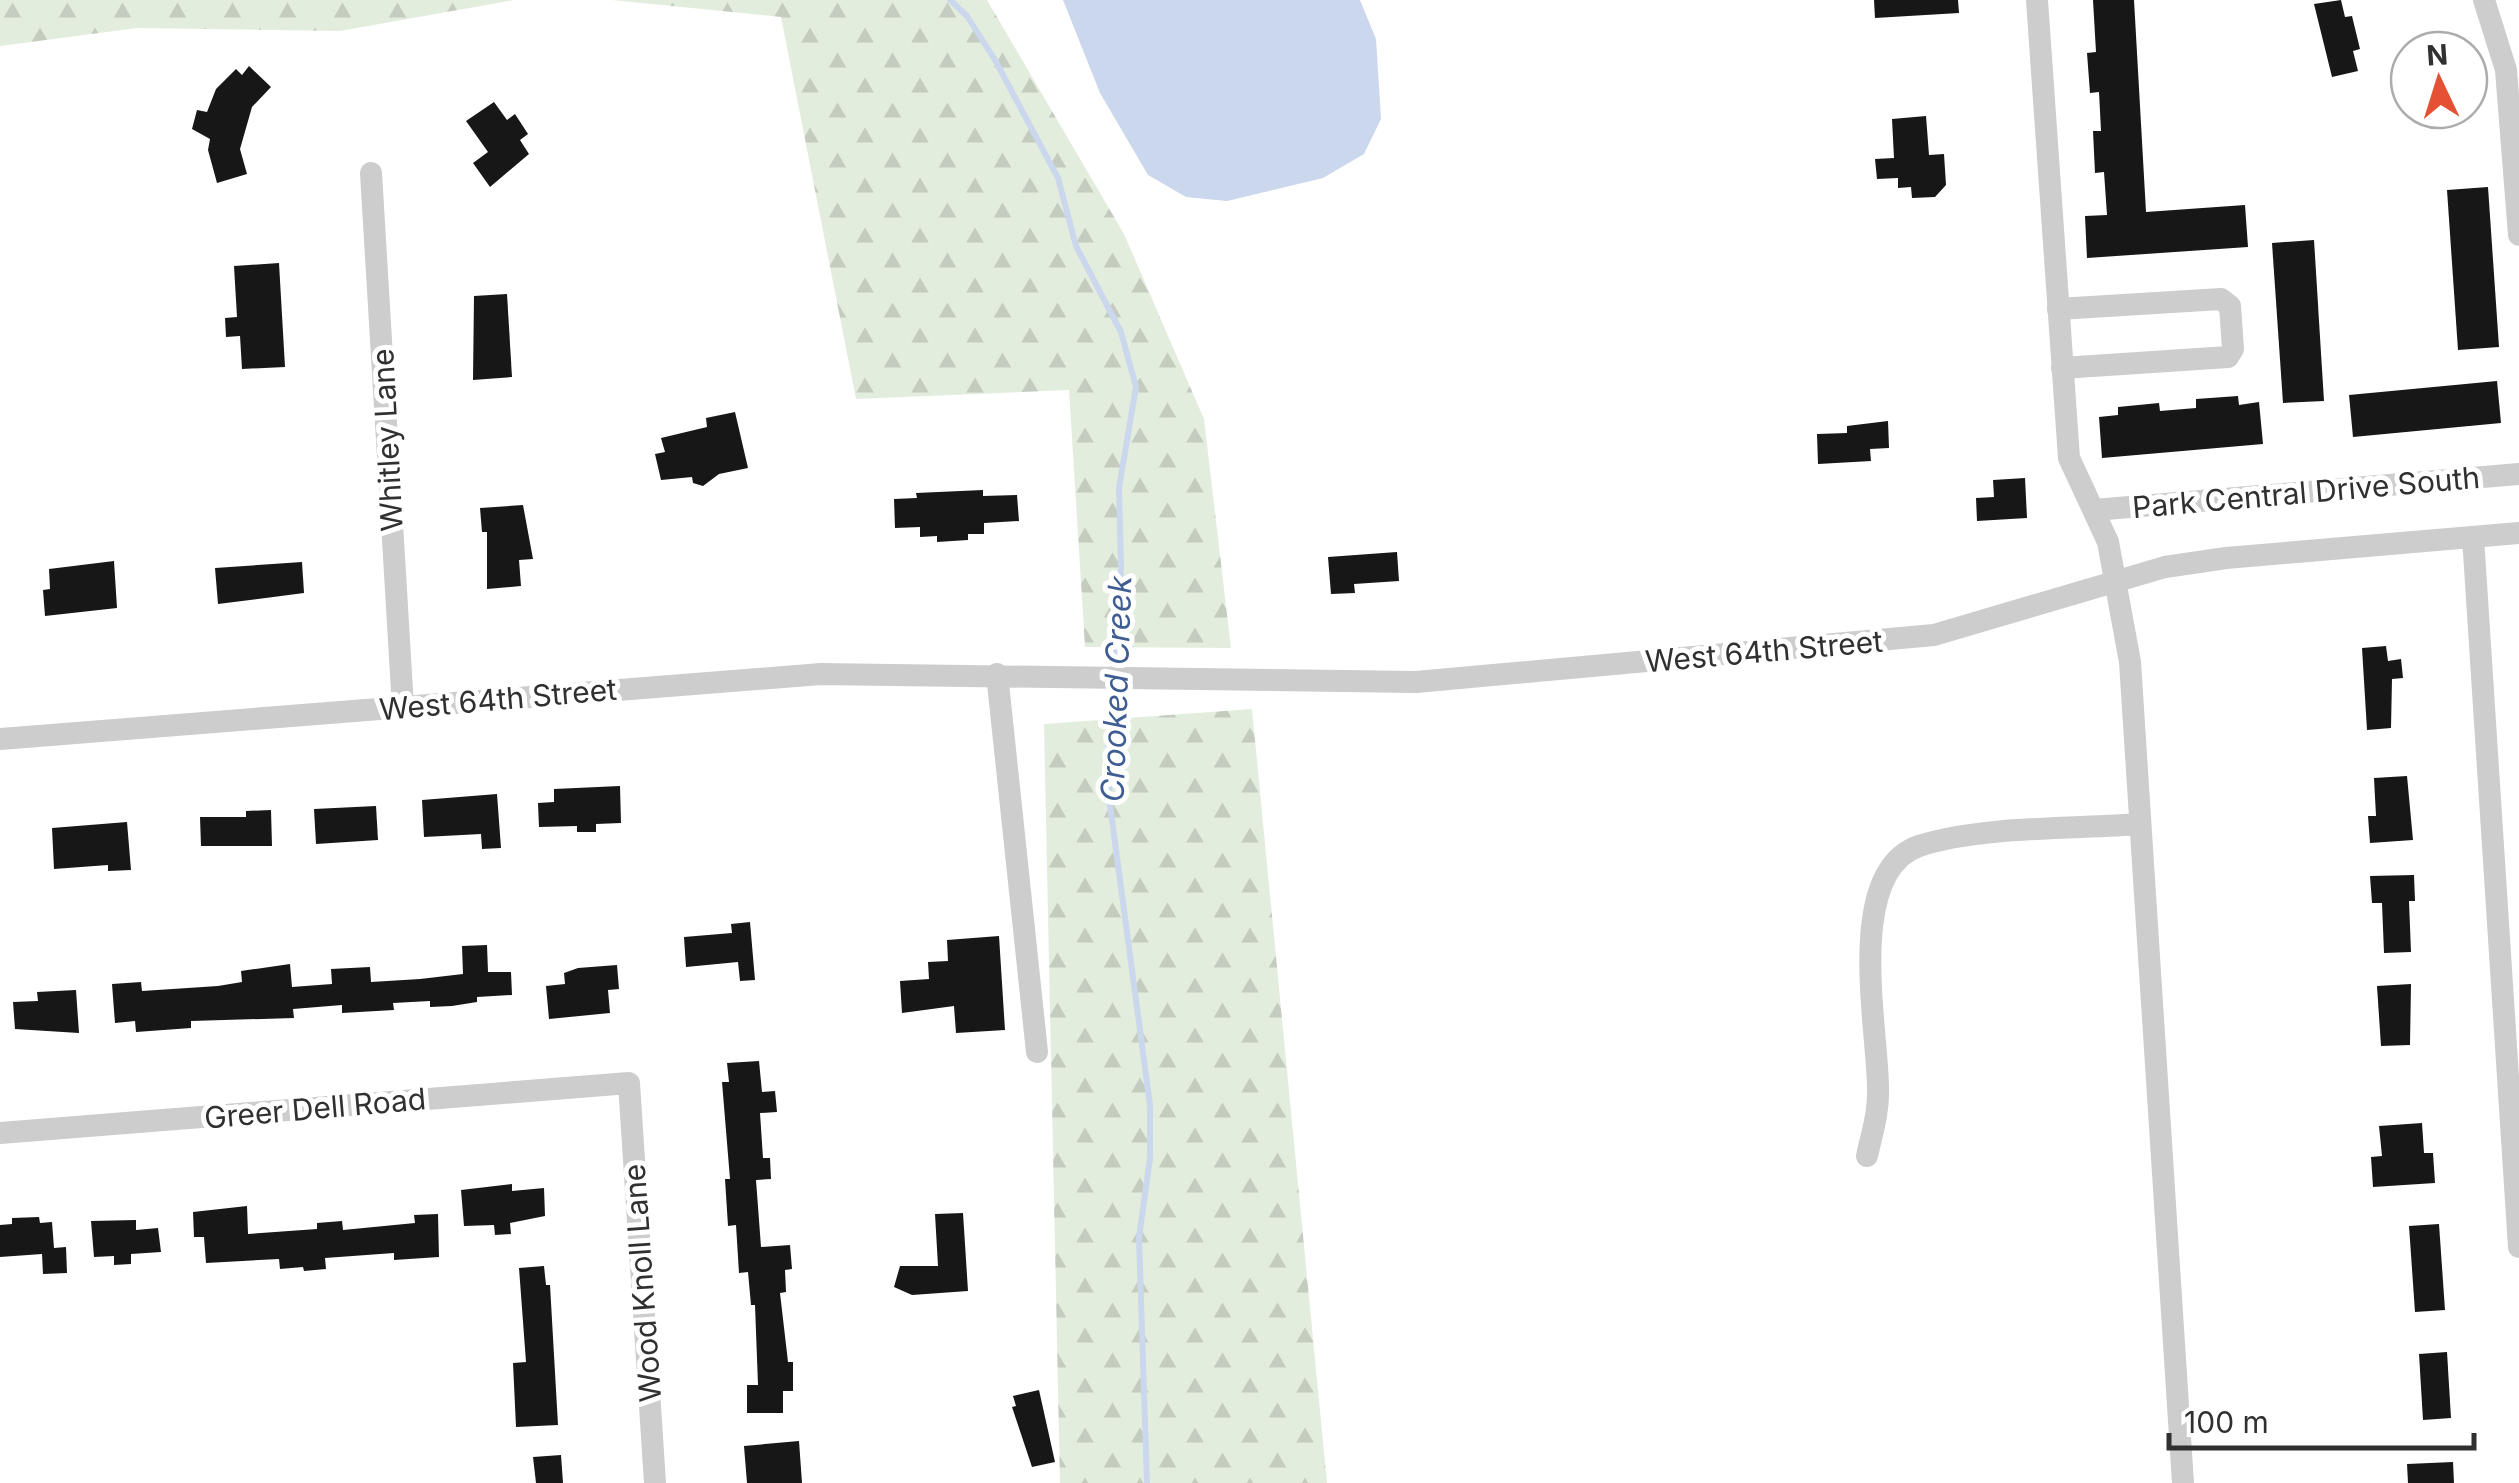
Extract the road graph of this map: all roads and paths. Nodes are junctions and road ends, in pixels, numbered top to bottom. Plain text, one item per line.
1 (2037, 0) edge
2 (2484, 0) edge
3 (371, 173) dead end
4 (2519, 235) edge
5 (2058, 309) junction
6 (2062, 368) junction
7 (2519, 474) edge
8 (2094, 510) junction
9 (2519, 533) edge
10 (2473, 537) junction
11 (2116, 580) junction
12 (997, 674) junction
13 (403, 707) junction
14 (0, 739) edge
15 (2140, 824) junction
16 (1038, 1052) dead end
17 (629, 1083) joint
18 (0, 1132) edge
19 (1866, 1156) dead end
20 (2519, 1247) edge
21 (654, 1483) edge
22 (2183, 1483) edge

1 - 5 street
2 - 4 street
3 - 13 street, Whitley Lane
5 - 6 street
5 - 6 street
6 - 8 street
7 - 8 street, Park Central Drive South
8 - 11 street
9 - 10 street, West 64th Street
10 - 11 street, West 64th Street
10 - 20 street
11 - 12 street, West 64th Street
11 - 15 street
12 - 13 street, West 64th Street
12 - 16 street
13 - 14 street, West 64th Street
15 - 19 street
15 - 22 street
17 - 18 street, Greer Dell Road
17 - 21 street, Wood Knoll Lane

